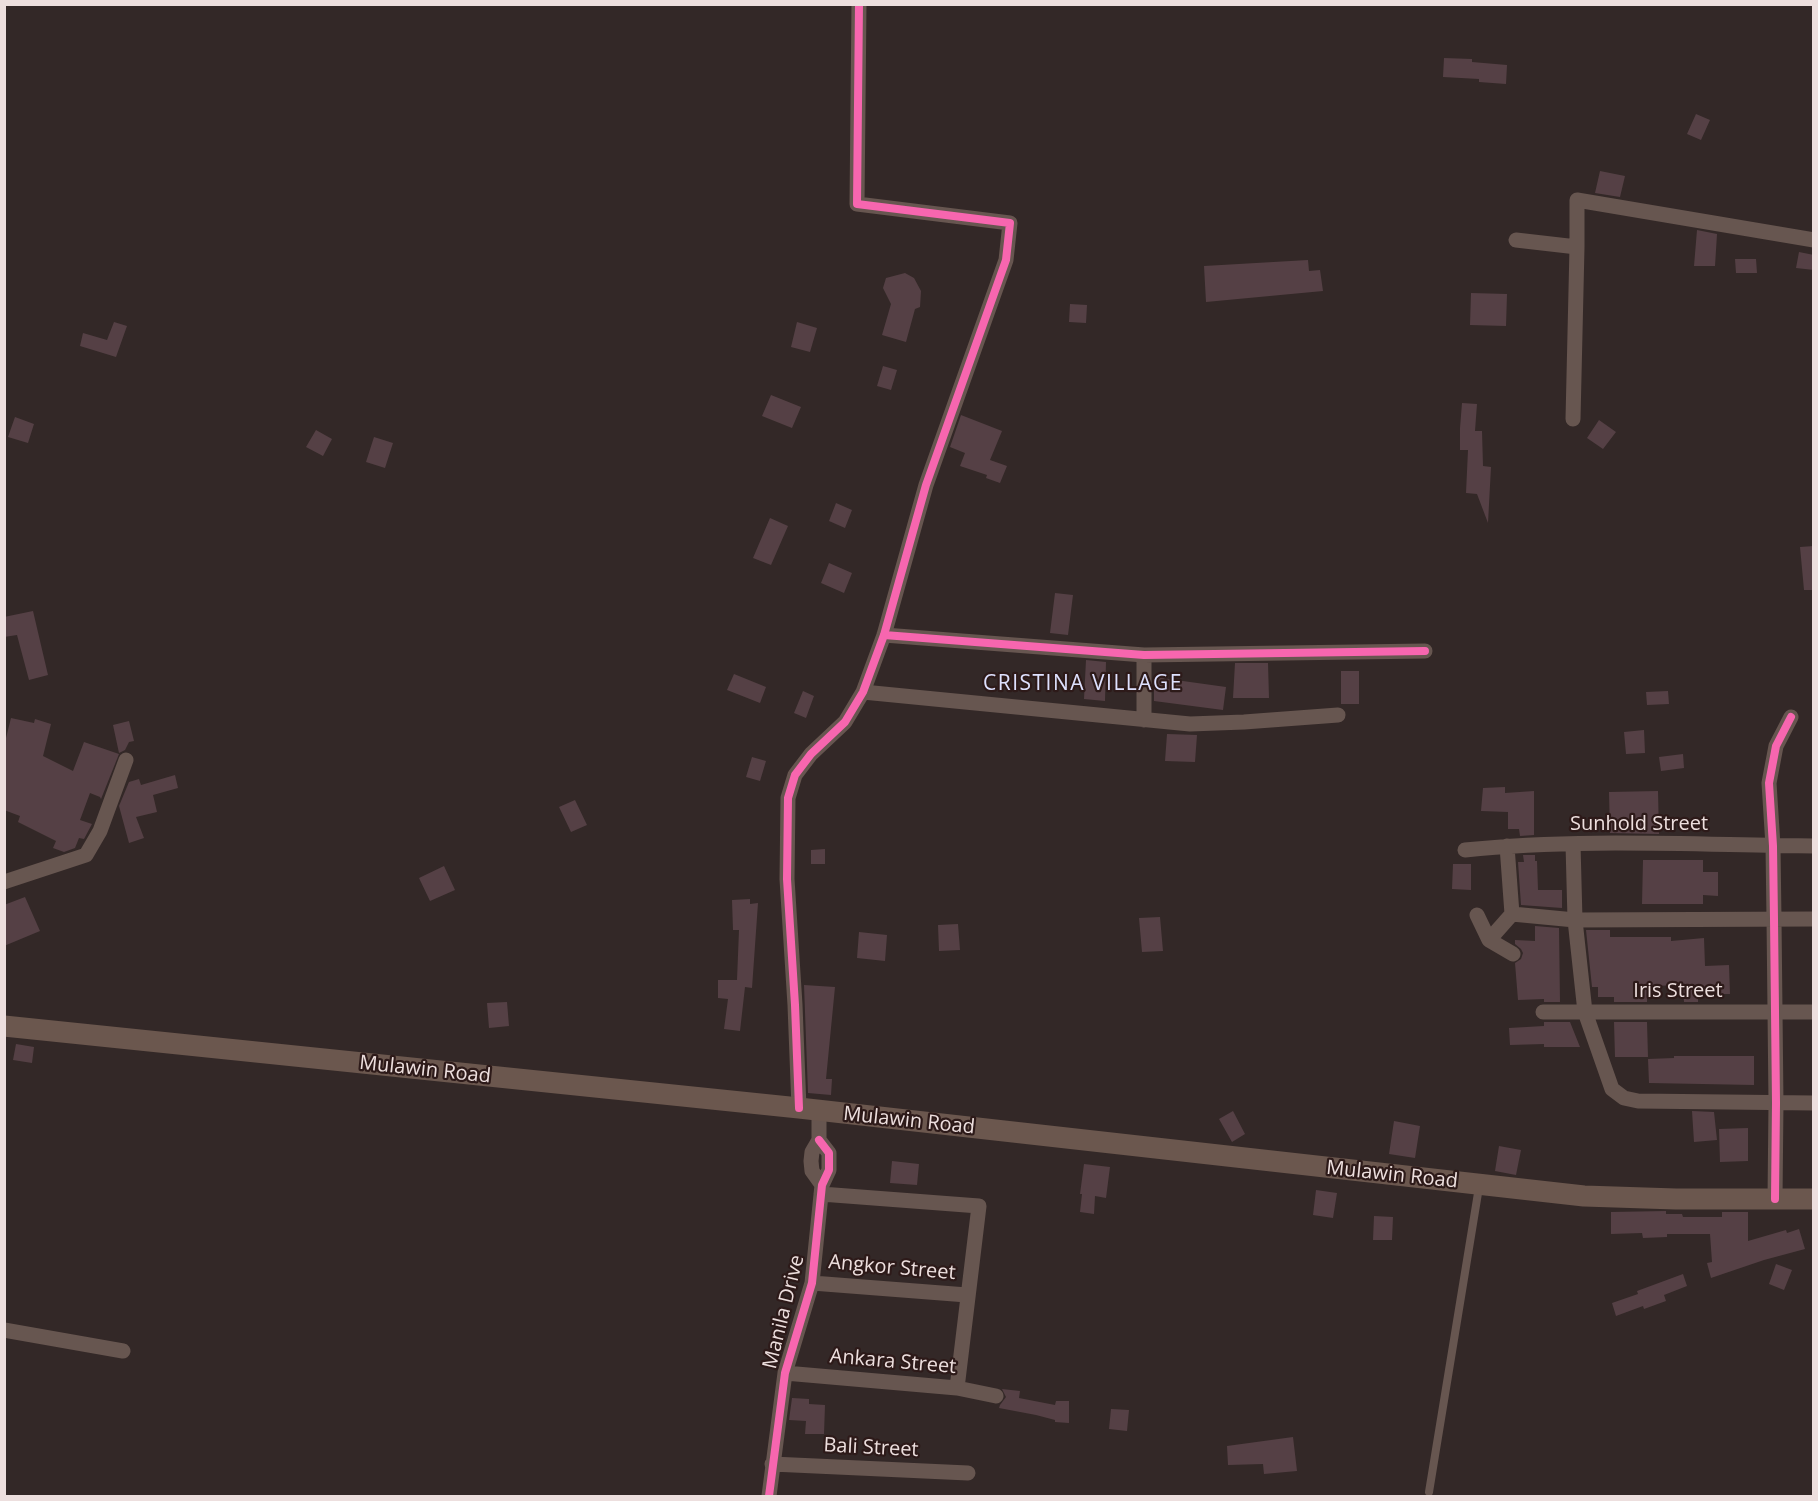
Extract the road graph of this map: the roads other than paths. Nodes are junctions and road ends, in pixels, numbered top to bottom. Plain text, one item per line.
1 (859, 4) edge
2 (1516, 240) dead end
3 (1814, 240) edge
4 (1577, 247) junction
5 (1573, 419) dead end
6 (884, 635) junction
7 (1425, 651) dead end
8 (1144, 656) junction
9 (863, 692) junction
10 (1338, 715) dead end
11 (1791, 717) dead end
12 (1144, 720) junction
13 (126, 760) dead end
14 (1573, 844) junction
15 (1506, 846) junction
16 (1773, 846) junction
17 (1814, 846) edge
18 (1464, 850) dead end
19 (4, 882) edge
20 (1512, 914) junction
21 (1477, 915) dead end
22 (1774, 919) junction
23 (1814, 919) edge
24 (1575, 920) junction
25 (1489, 940) junction
26 (1514, 954) dead end
27 (1542, 1012) dead end
28 (1585, 1012) junction
29 (1774, 1012) junction
30 (1814, 1012) edge
31 (4, 1026) edge
32 (1776, 1103) junction
33 (1814, 1103) edge
34 (809, 1109) junction
35 (1479, 1185) junction
36 (822, 1189) junction
37 (1774, 1199) junction
38 (1814, 1199) edge
39 (812, 1282) junction
40 (968, 1295) junction
41 (4, 1330) edge
42 (123, 1351) dead end
43 (785, 1373) junction
44 (957, 1388) junction
45 (996, 1396) dead end
46 (772, 1464) junction
47 (968, 1473) dead end
48 (1429, 1492) dead end
49 (770, 1497) edge

1 - 6 street, Manila Drive
2 - 4 street
3 - 4 street
4 - 5 street
6 - 8 street
6 - 9 street, Manila Drive
7 - 8 street
8 - 12 street
9 - 12 street
9 - 34 street, Manila Drive
10 - 12 street
11 - 16 street
13 - 19 street
14 - 15 street, Sunhold Street
14 - 16 street, Sunhold Street
14 - 24 street
15 - 18 street, Sunhold Street
15 - 20 street
16 - 17 street, Sunhold Street
16 - 22 street
20 - 24 street
20 - 25 street
21 - 25 street
22 - 23 street
22 - 24 street
22 - 29 street
24 - 28 street
25 - 26 street
27 - 28 street, Iris Street
28 - 29 street, Iris Street
28 - 32 street
29 - 30 street, Iris Street
29 - 32 street
31 - 34 main road, Mulawin Road
32 - 33 street
32 - 37 street
34 - 35 main road, Mulawin Road
34 - 36 street, Manila Drive
35 - 37 main road, Mulawin Road
35 - 48 lane
36 - 39 street, Manila Drive
36 - 40 street
37 - 38 main road, Mulawin Road
39 - 40 street, Angkor Street
39 - 43 street, Manila Drive
40 - 44 street
41 - 42 street
43 - 44 street, Ankara Street
43 - 46 street, Manila Drive
44 - 45 street, Ankara Street
46 - 47 street, Bali Street
46 - 49 street, Manila Drive

